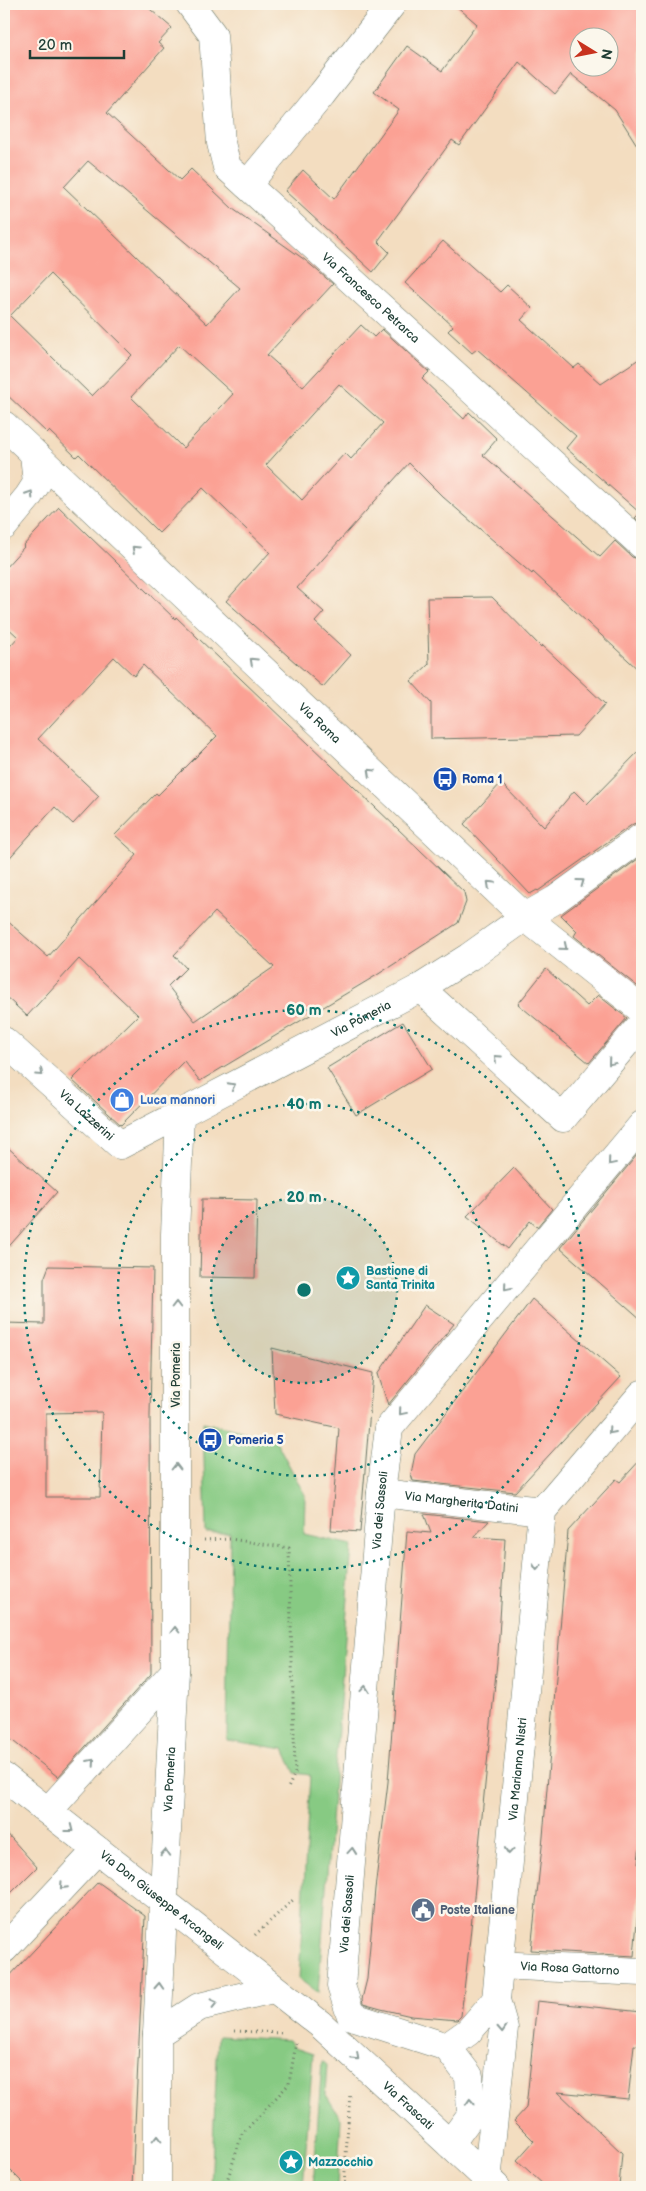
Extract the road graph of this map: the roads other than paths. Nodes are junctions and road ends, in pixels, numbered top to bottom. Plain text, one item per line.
1 (190, 4) edge
2 (392, 4) edge
3 (247, 185) junction
4 (4, 425) edge
5 (34, 454) junction
6 (4, 526) edge
7 (642, 545) edge
8 (642, 837) edge
9 (525, 917) junction
10 (420, 988) junction
11 (642, 1010) edge
12 (642, 1024) edge
13 (4, 1041) edge
14 (180, 1114) junction
15 (642, 1125) edge
16 (642, 1394) edge
17 (382, 1493) junction
18 (542, 1511) junction
19 (174, 1670) junction
20 (4, 1777) edge
21 (48, 1811) junction
22 (97, 1850) junction
23 (163, 1902) junction
24 (4, 1949) edge
25 (499, 1965) junction
26 (642, 1972) edge
27 (273, 1989) junction
28 (496, 2000) junction
29 (320, 2024) joint
30 (157, 2034) junction
31 (447, 2047) junction
32 (450, 2144) junction
33 (491, 2183) edge
34 (157, 2187) edge

1 - 3 street, Via Francesco Petrarca
2 - 3 street
3 - 7 street, Via Francesco Petrarca
4 - 5 street, Via Roma
6 -> 5 street
9 -> 5 street, Via Roma
9 -> 8 street, Via Pomeria
9 - 10 street, Via Pomeria
9 -> 11 street, Via Roma
12 -> 10 street
14 -> 10 street, Via Pomeria
13 -> 14 street, Via Lazzerini
19 -> 14 street, Via Pomeria
15 -> 17 street, Via dei Sassoli
16 -> 18 street
17 - 18 street, Via Margherita Datini
31 -> 17 street, Via dei Sassoli
18 -> 25 street, Via Marianna Nistri
21 -> 19 street
23 -> 19 street, Via Pomeria
20 - 21 street, Via Don Giuseppe Arcangeli
21 -> 22 street, Via Don Giuseppe Arcangeli
22 - 23 street, Via Don Giuseppe Arcangeli
22 -> 24 street
23 - 27 street, Via Don Giuseppe Arcangeli
30 -> 23 street, Via Pomeria
25 - 26 street, Via Rosa Gattorno
25 - 28 street, Via Marianna Nistri
27 - 29 street, Via Don Giuseppe Arcangeli
30 -> 27 street
28 - 31 street
28 -> 33 street, Via Marianna Nistri
29 -> 32 street, Via Frascati
34 -> 30 street, Via Pomeria
32 -> 31 street
32 - 33 street, Via Frascati

